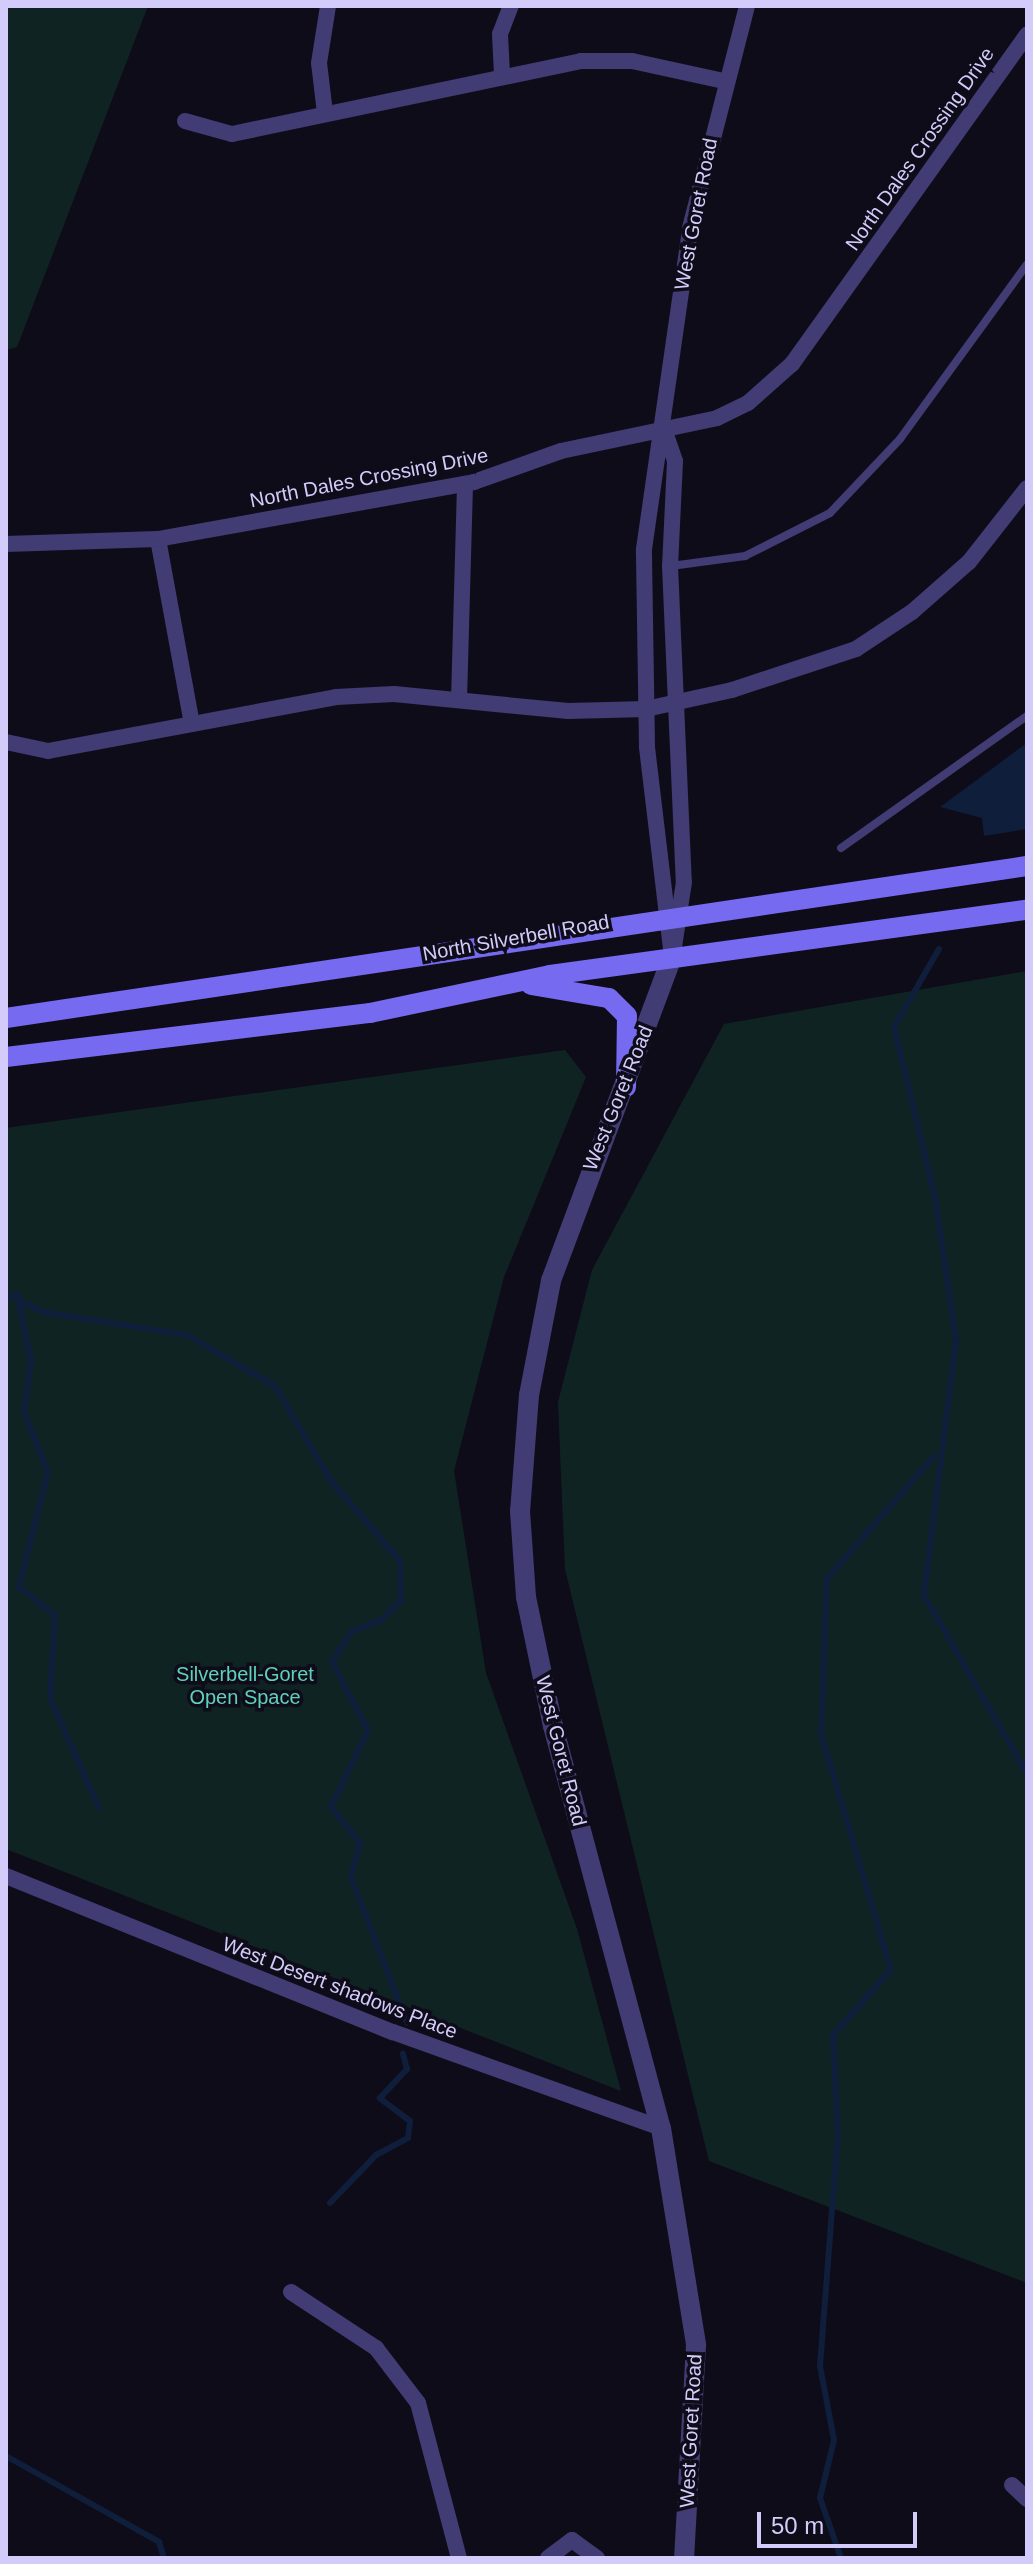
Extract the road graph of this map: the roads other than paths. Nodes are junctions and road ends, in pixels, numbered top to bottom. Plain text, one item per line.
1 (328, 6) edge
2 (511, 6) edge
3 (747, 6) edge
4 (1027, 34) edge
5 (502, 75) junction
6 (724, 81) junction
7 (325, 113) junction
8 (185, 121) dead end
9 (1027, 264) edge
10 (663, 426) junction
11 (465, 484) junction
12 (1027, 488) edge
13 (158, 539) junction
14 (6, 544) edge
15 (670, 566) junction
16 (459, 700) junction
17 (674, 703) junction
18 (646, 709) junction
19 (1027, 716) edge
20 (192, 724) junction
21 (6, 742) edge
22 (841, 848) dead end
23 (1027, 866) edge
24 (1027, 910) edge
25 (672, 914) junction
26 (672, 957) junction
27 (515, 982) junction
28 (6, 1018) edge
29 (6, 1057) edge
30 (626, 1087) junction
31 (6, 1876) edge
32 (661, 2128) junction
33 (291, 2292) dead end
34 (1012, 2485) dead end
35 (1027, 2499) edge
36 (546, 2557) edge
37 (459, 2558) edge
38 (597, 2558) edge
39 (684, 2558) edge

1 - 7 street
2 - 5 street
3 - 6 street, West Goret Road
4 - 10 street, North Dales Crossing Drive
5 - 6 street
5 - 7 street
6 - 10 street, West Goret Road
7 - 8 street
9 - 15 lane
10 - 11 street, North Dales Crossing Drive
10 - 15 street, West Goret Road
10 - 18 street, West Goret Road
11 - 13 street, North Dales Crossing Drive
11 - 16 street
12 - 17 street
13 - 14 street, North Dales Crossing Drive
13 - 20 street
15 - 17 street, West Goret Road
16 - 18 street
16 - 20 street
17 - 18 street
17 - 25 street, West Goret Road
18 - 25 street, West Goret Road
19 - 22 lane
20 - 21 street
23 - 25 main road, North Silverbell Road
24 - 26 main road
25 - 26 street, West Goret Road
25 - 28 main road, North Silverbell Road
26 - 27 main road
26 - 30 street, West Goret Road
27 - 29 main road
27 - 30 main road
30 - 32 street, West Goret Road
31 - 32 street, West Desert shadows Place
32 - 39 street, West Goret Road
33 - 37 street
34 - 35 street
36 - 38 street

